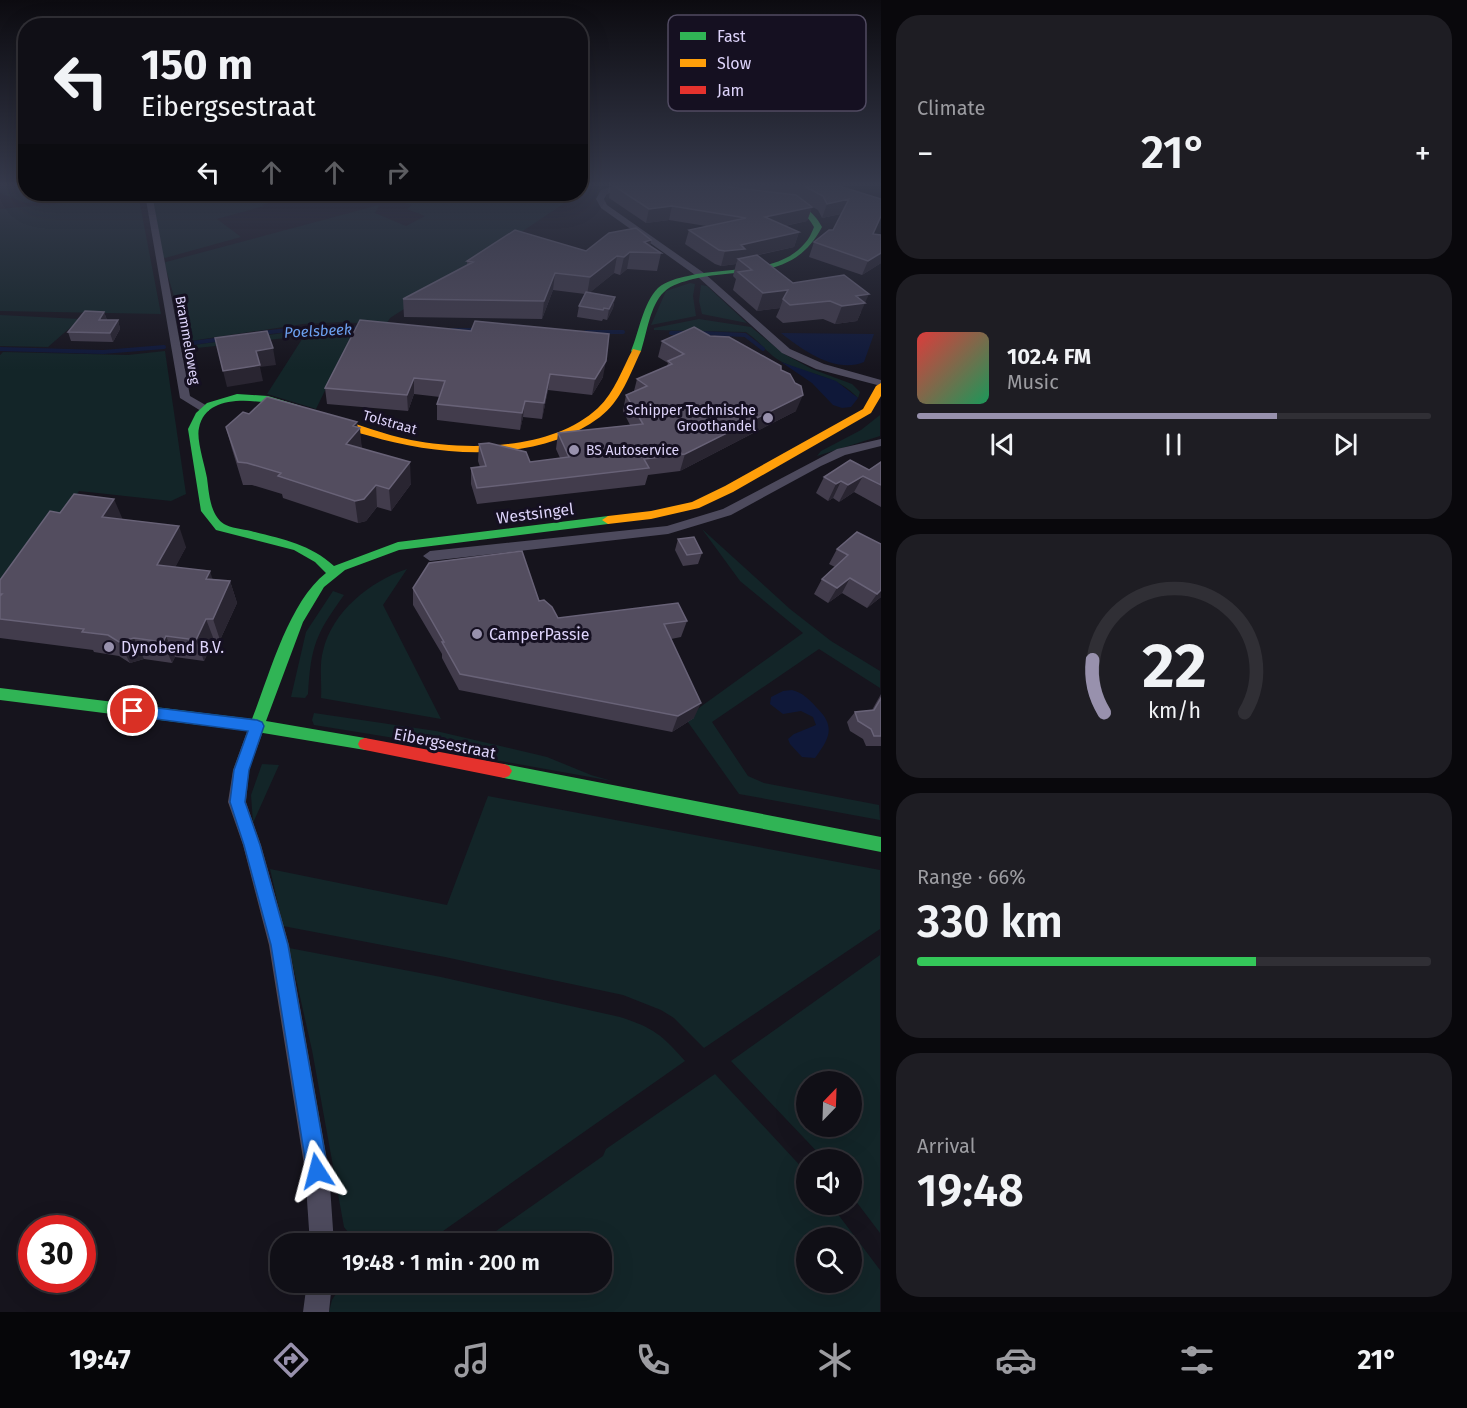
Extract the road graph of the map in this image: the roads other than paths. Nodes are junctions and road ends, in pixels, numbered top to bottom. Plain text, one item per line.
1 (158, 247) edge
2 (663, 247) edge
3 (808, 247) edge
4 (701, 274) junction
5 (880, 385) edge
6 (205, 409) junction
7 (880, 442) edge
8 (430, 556) dead end
9 (333, 572) junction
10 (0, 694) edge
11 (257, 726) junction
12 (880, 845) edge
13 (321, 1233) edge
14 (319, 1293) edge
15 (316, 1312) edge

1 - 6 street, Brammeloweg
2 - 4 street
3 - 4 street, Tolstraat
4 - 5 street
4 - 6 street, Tolstraat
5 - 9 street, Westsingel
6 - 9 street
7 - 8 street, Westsingel
9 - 11 street, Westsingel
10 - 11 street, Eibergsestraat
11 - 12 street, Eibergsestraat
11 - 13 street
14 - 15 street

